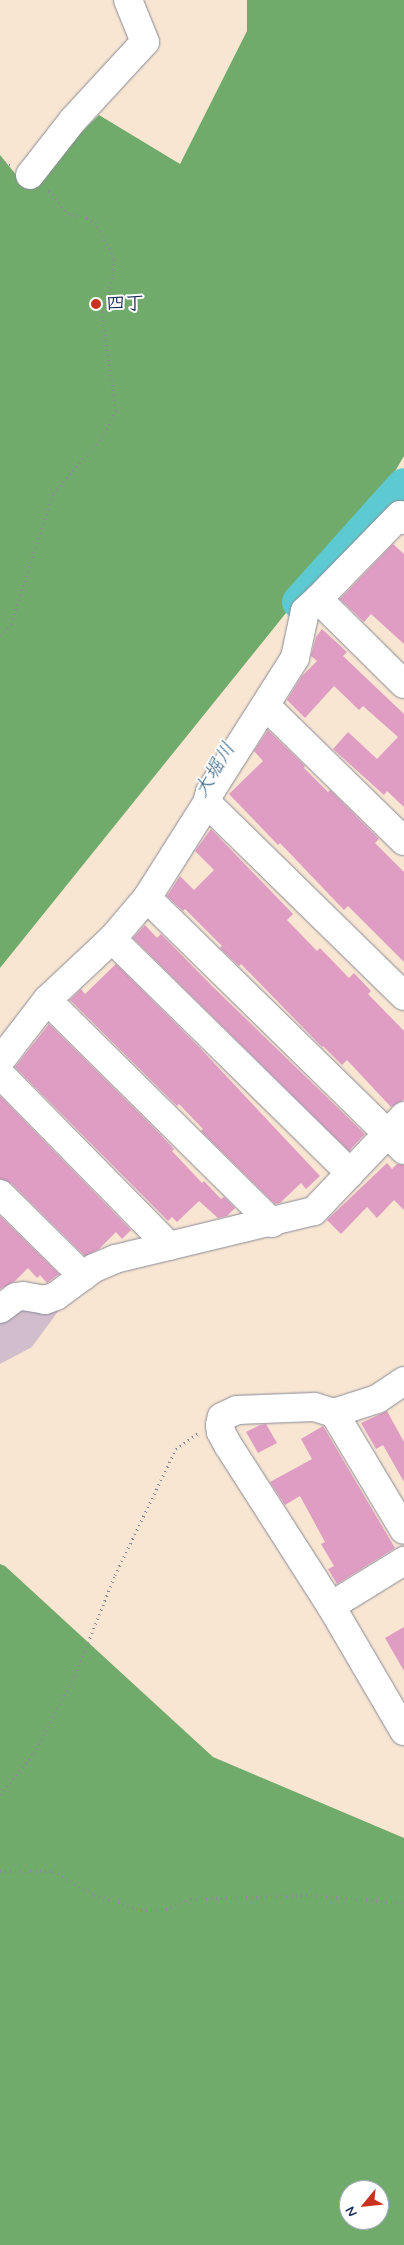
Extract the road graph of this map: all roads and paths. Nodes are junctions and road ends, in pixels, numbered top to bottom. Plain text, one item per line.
1 (128, 0) edge
2 (30, 175) joint
3 (403, 514) edge
4 (318, 599) junction
5 (0, 635) edge
6 (404, 684) edge
7 (266, 706) junction
8 (206, 803) junction
9 (404, 841) edge
10 (147, 898) junction
11 (112, 939) junction
12 (404, 996) edge
13 (47, 1000) junction
14 (0, 1061) edge
15 (0, 1074) edge
16 (398, 1133) edge
17 (350, 1173) junction
18 (0, 1194) edge
19 (272, 1223) junction
20 (169, 1246) junction
21 (83, 1276) junction
22 (0, 1309) edge
23 (404, 1381) edge
24 (334, 1413) junction
25 (221, 1420) junction
26 (404, 1530) edge
27 (404, 1561) edge
28 (331, 1606) junction
29 (404, 1731) edge
30 (0, 1794) edge
31 (0, 1871) edge
32 (404, 1903) edge

1 - 2 street
2 - 5 path
3 - 4 street
4 - 6 street
4 - 7 street
7 - 8 street
7 - 9 street
8 - 10 street
8 - 12 street
10 - 11 street
10 - 16 street
11 - 13 street
11 - 17 street
13 - 14 street
13 - 19 street
15 - 20 street
16 - 17 street
17 - 19 street
18 - 21 street
19 - 20 street
20 - 21 street
21 - 22 street
23 - 24 street
24 - 25 street
24 - 26 street
25 - 28 street
25 - 30 path
27 - 28 street
28 - 29 street
31 - 32 path

